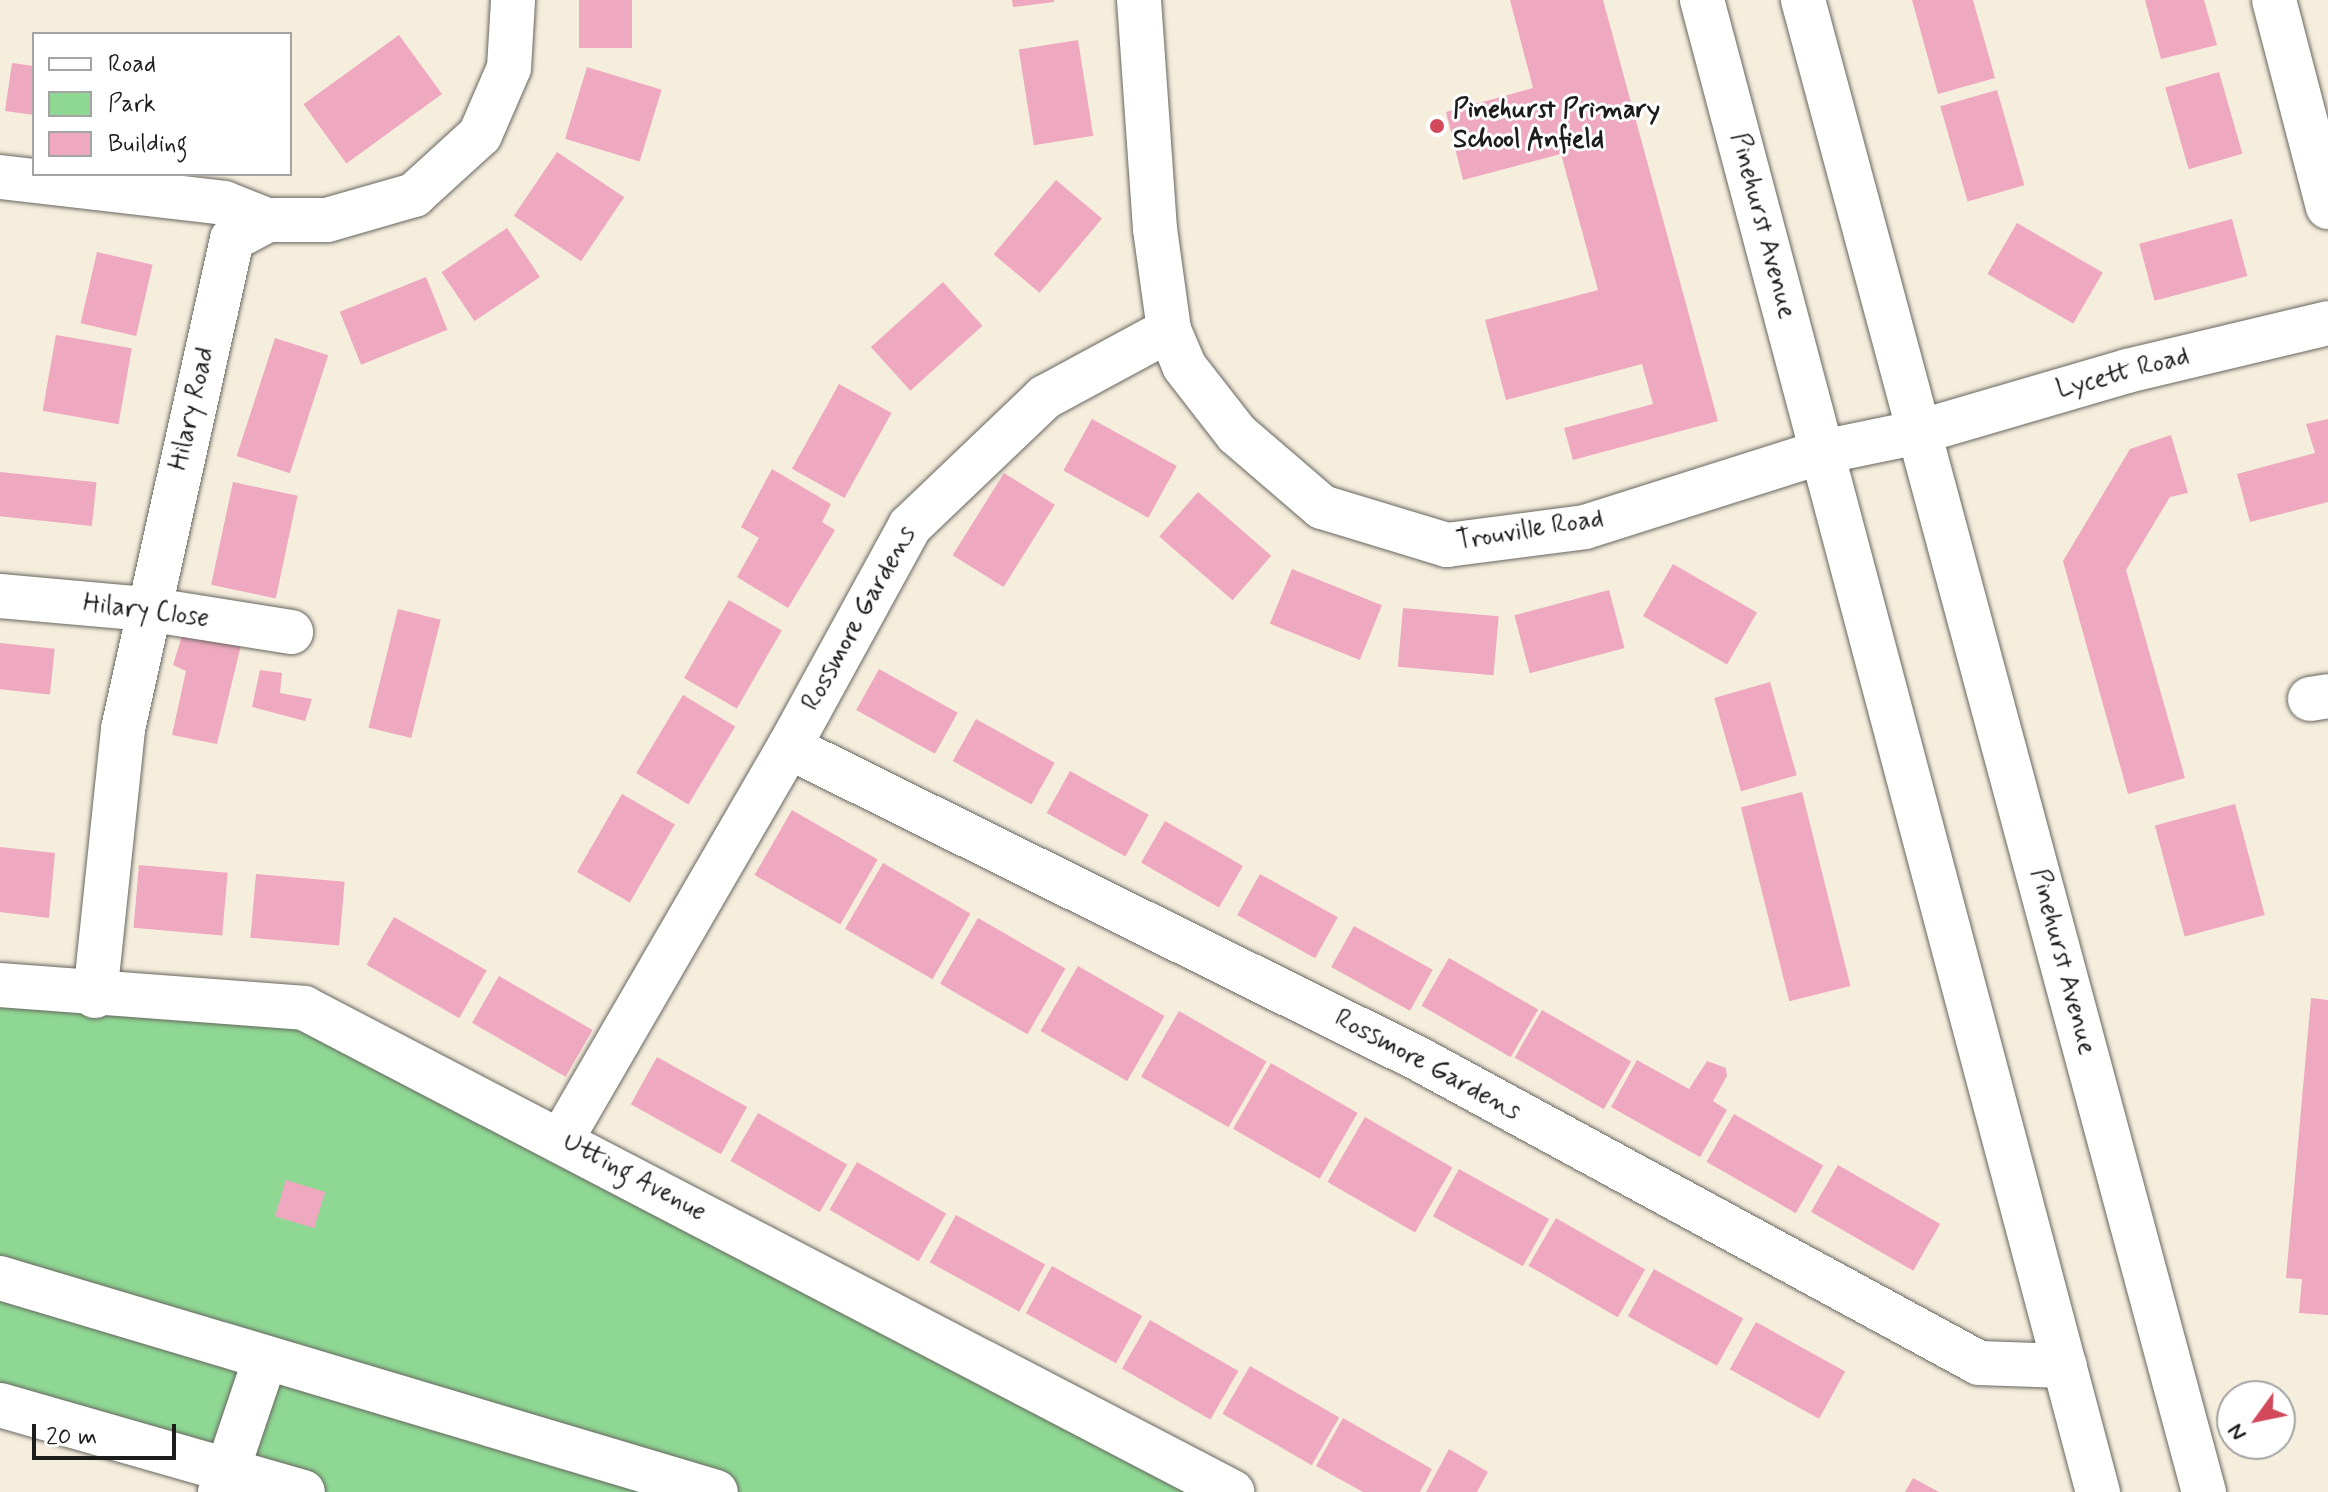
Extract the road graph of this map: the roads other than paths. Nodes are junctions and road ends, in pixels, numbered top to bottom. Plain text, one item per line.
1 (513, 0) edge
2 (1139, 0) edge
3 (1702, 0) edge
4 (1803, 0) edge
5 (2274, 0) edge
6 (0, 177) edge
7 (2328, 207) edge
8 (267, 220) junction
9 (2328, 323) edge
10 (1169, 330) junction
11 (1919, 432) junction
12 (1822, 452) junction
13 (0, 596) edge
14 (147, 609) junction
15 (291, 632) dead end
16 (789, 747) junction
17 (0, 985) edge
18 (95, 996) junction
19 (561, 1140) junction
20 (0, 1278) edge
21 (265, 1359) junction
22 (2065, 1366) junction
23 (0, 1405) edge
24 (224, 1481) edge
25 (303, 1492) edge
26 (716, 1492) edge
27 (1232, 1492) edge
28 (2098, 1492) edge
29 (2204, 1492) edge

1 - 8 street, Hilary Road
2 - 10 street, Trouville Road
3 - 12 street, Pinehurst Avenue
4 - 11 street, Pinehurst Avenue
5 - 7 street
6 - 8 street
8 - 14 street, Hilary Road
9 - 11 street, Lycett Road
10 - 12 street, Trouville Road
10 - 16 street, Rossmore Gardens
11 - 12 street
11 - 29 street, Pinehurst Avenue
12 - 22 street, Pinehurst Avenue
13 - 14 street, Hilary Close
14 - 15 street, Hilary Close
14 - 18 street, Hilary Road
16 - 19 street, Rossmore Gardens
16 - 22 street, Rossmore Gardens
17 - 18 street, Utting Avenue
18 - 19 street, Utting Avenue
19 - 27 street, Utting Avenue
20 - 21 street
21 - 24 street
21 - 26 street
22 - 28 street, Pinehurst Avenue
23 - 24 street
24 - 25 street

